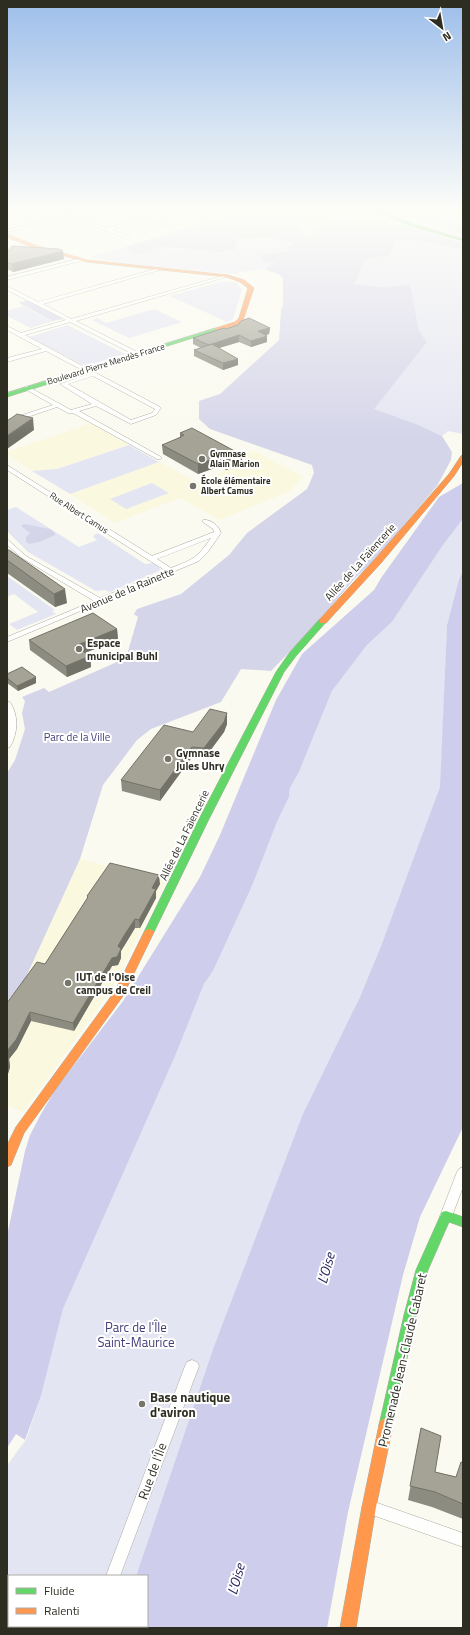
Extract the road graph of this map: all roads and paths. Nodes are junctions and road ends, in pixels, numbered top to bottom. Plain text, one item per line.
1 (105, 285) edge
2 (191, 285) edge
3 (249, 285) edge
4 (7, 288) edge
5 (37, 304) junction
6 (70, 320) junction
7 (7, 328) edge
8 (21, 335) junction
9 (46, 349) junction
10 (137, 354) junction
11 (7, 360) edge
12 (90, 372) junction
13 (27, 388) junction
14 (7, 395) edge
15 (97, 404) junction
16 (58, 406) junction
17 (77, 410) dead end
18 (7, 422) edge
19 (463, 457) edge
20 (159, 458) dead end
21 (7, 467) edge
22 (205, 521) dead end
23 (218, 533) junction
24 (7, 541) edge
25 (151, 559) junction
26 (171, 571) junction
27 (100, 601) junction
28 (7, 640) edge
29 (7, 704) edge
30 (10, 718) edge
31 (7, 745) edge
32 (7, 1162) edge
33 (463, 1172) edge
34 (446, 1216) junction
35 (463, 1222) edge
36 (192, 1366) dead end
37 (369, 1507) junction
38 (463, 1540) edge
39 (113, 1575) edge
40 (348, 1628) edge

1 - 5 street
2 - 6 street
3 - 10 street, Boulevard Pierre Mendès France
4 - 5 street
5 - 6 street
6 - 8 street
6 - 10 street
7 - 8 street
8 - 9 street
9 - 11 street
9 - 12 street
10 - 12 street, Boulevard Pierre Mendès France
12 - 13 street, Boulevard Pierre Mendès France
12 - 15 street
12 - 15 street
13 - 14 street, Boulevard Pierre Mendès France
13 - 16 street
15 - 17 street
16 - 18 street
16 - 20 street
19 - 32 street, Allée de La Faïencerie
21 - 25 street, Rue Albert Camus
22 - 23 street
23 - 25 street
23 - 26 street, Avenue de la Rainette
24 - 27 street
25 - 26 street, Rue Albert Camus
26 - 27 street, Avenue de la Rainette
27 - 28 street, Avenue de la Rainette
29 - 30 street
30 - 31 street
33 - 34 street, Promenade Jean-Claude Cabaret
34 - 35 street
34 - 37 street, Promenade Jean-Claude Cabaret
36 - 39 street, Rue de l'Île
37 - 38 street
37 - 40 street, Promenade Jean-Claude Cabaret

